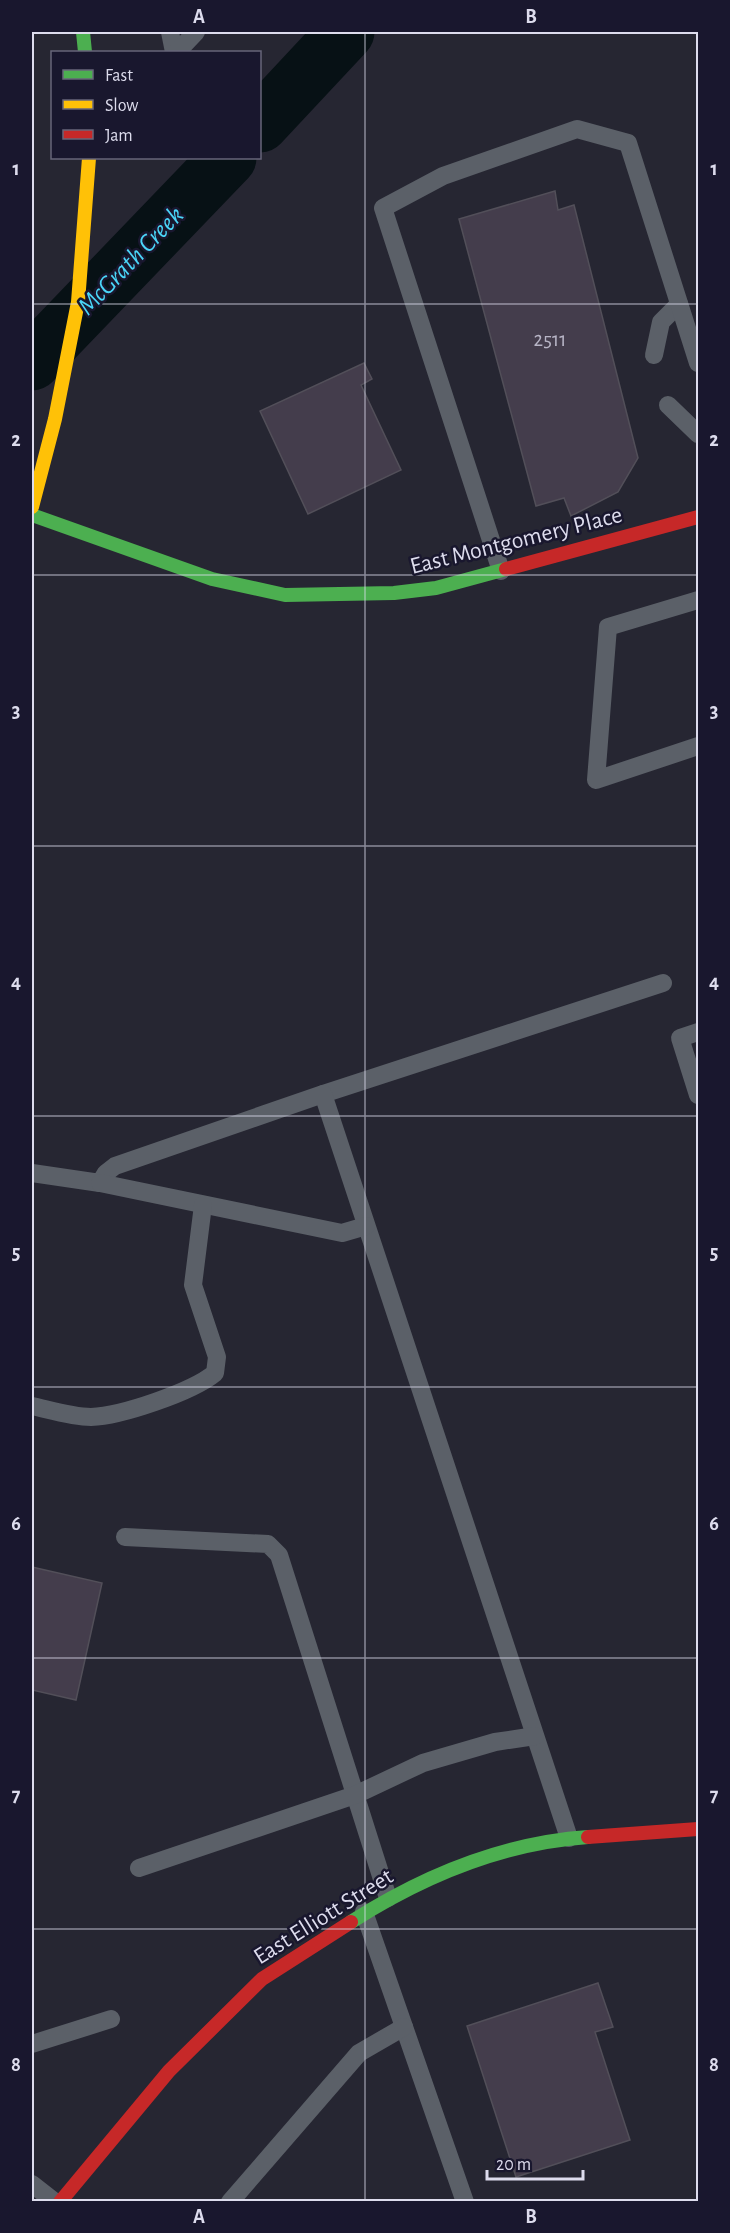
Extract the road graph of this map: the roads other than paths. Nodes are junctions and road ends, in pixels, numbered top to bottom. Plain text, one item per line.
1 (83, 32) edge
2 (170, 32) edge
3 (196, 32) edge
4 (85, 51) edge
5 (175, 51) edge
6 (176, 51) edge
7 (89, 159) edge
8 (679, 304) junction
9 (654, 355) dead end
10 (699, 363) edge
11 (668, 405) dead end
12 (699, 434) edge
13 (32, 507) edge
14 (32, 514) edge
15 (699, 516) edge
16 (501, 572) junction
17 (699, 600) edge
18 (699, 746) edge
19 (663, 983) dead end
20 (699, 1032) edge
21 (323, 1094) junction
22 (699, 1095) edge
23 (32, 1173) edge
24 (100, 1183) junction
25 (203, 1205) junction
26 (366, 1226) junction
27 (32, 1406) edge
28 (124, 1537) dead end
29 (535, 1736) junction
30 (355, 1795) junction
31 (699, 1829) edge
32 (568, 1838) junction
33 (139, 1868) dead end
34 (388, 1898) junction
35 (364, 1912) junction
36 (111, 2019) dead end
37 (404, 2027) junction
38 (32, 2044) edge
39 (32, 2184) edge
40 (58, 2202) edge
41 (230, 2202) edge
42 (465, 2202) edge

1 - 4 street
2 - 5 lane
3 - 6 lane
7 - 13 street
8 - 9 lane
8 - 10 lane
8 - 16 lane
11 - 12 lane
14 - 16 street, East Montgomery Place
15 - 16 street, East Montgomery Place
17 - 18 lane
19 - 21 lane
20 - 22 lane
21 - 24 lane
21 - 26 lane
23 - 24 lane
24 - 25 lane
25 - 26 lane
25 - 27 lane
26 - 29 lane
28 - 30 lane
29 - 30 lane
29 - 32 lane
30 - 33 lane
30 - 34 lane
31 - 32 street, East Elliott Street
32 - 34 street, East Elliott Street
34 - 35 street, East Elliott Street
35 - 37 lane
35 - 40 street, East Elliott Street
36 - 38 lane
37 - 41 lane
37 - 42 lane
39 - 40 lane

